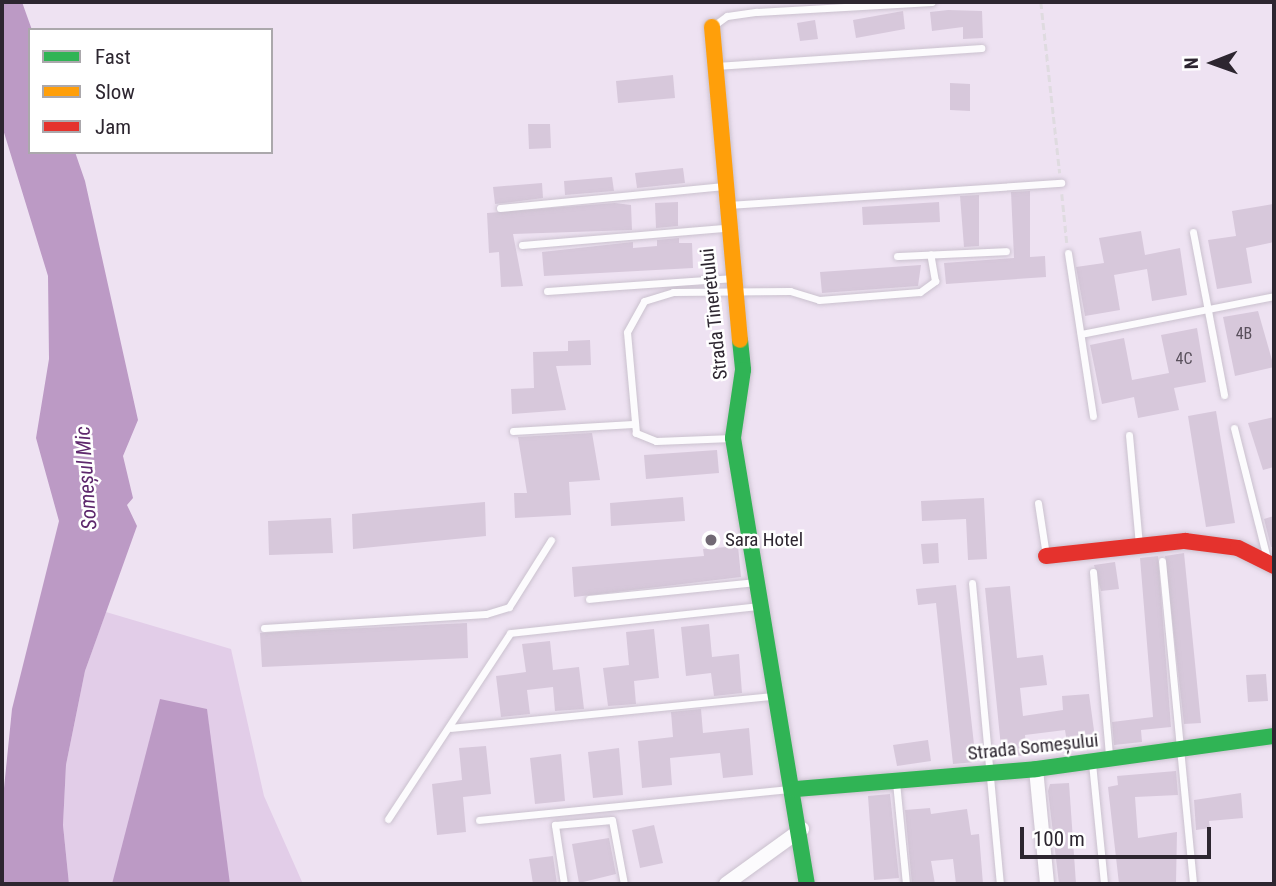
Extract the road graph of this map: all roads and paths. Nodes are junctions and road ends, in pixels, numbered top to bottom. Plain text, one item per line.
1 (932, 2) edge
2 (1041, 2) edge
3 (712, 27) joint
4 (981, 48) dead end
5 (716, 66) junction
6 (1061, 183) junction
7 (724, 186) junction
8 (724, 205) junction
9 (500, 208) dead end
10 (726, 228) junction
11 (1193, 232) dead end
12 (522, 245) dead end
13 (1006, 251) dead end
14 (1068, 253) joint
15 (930, 254) junction
16 (897, 256) dead end
17 (732, 284) junction
18 (547, 291) dead end
19 (1274, 296) edge
20 (1209, 309) junction
21 (1082, 334) junction
22 (1224, 395) dead end
23 (1093, 416) dead end
24 (633, 424) junction
25 (1234, 428) dead end
26 (513, 431) dead end
27 (1129, 435) dead end
28 (733, 438) junction
29 (1038, 503) dead end
30 (551, 540) dead end
31 (1139, 546) junction
32 (1046, 556) joint
33 (1162, 561) dead end
34 (1271, 564) edge
35 (1093, 572) dead end
36 (755, 582) junction
37 (972, 583) dead end
38 (589, 599) dead end
39 (760, 606) junction
40 (264, 628) dead end
41 (776, 695) junction
42 (451, 728) junction
43 (1274, 736) edge
44 (1182, 750) junction
45 (1110, 760) junction
46 (1092, 763) junction
47 (1036, 769) junction
48 (991, 773) junction
49 (896, 782) junction
50 (795, 789) junction
51 (388, 819) dead end
52 (479, 820) dead end
53 (802, 829) junction
54 (564, 884) edge
55 (624, 884) edge
56 (726, 884) edge
57 (807, 884) edge
58 (906, 884) edge
59 (1000, 884) edge
60 (1048, 884) edge
61 (1104, 884) edge
62 (1193, 884) edge

1 - 3 lane
2 - 6 path
3 - 5 street, Strada Tineretului
4 - 5 lane
5 - 7 street, Strada Tineretului
6 - 8 lane
6 - 14 path
7 - 8 street, Strada Tineretului
7 - 9 lane
8 - 10 street, Strada Tineretului
10 - 12 lane
10 - 17 street, Strada Tineretului
11 - 20 lane
13 - 15 lane
14 - 21 lane
15 - 16 lane
15 - 17 lane
17 - 18 lane
17 - 24 lane
17 - 28 street, Strada Tineretului
19 - 20 lane
20 - 21 lane
20 - 22 lane
21 - 23 lane
24 - 26 lane
24 - 28 lane
25 - 34 lane
27 - 31 lane
28 - 36 street, Strada Tineretului
29 - 32 lane
30 - 40 lane
31 - 32 street
31 - 34 street
33 - 44 lane
35 - 45 lane
36 - 38 lane
36 - 39 street, Strada Tineretului
37 - 48 lane
39 - 41 street, Strada Tineretului
39 - 42 lane
41 - 42 lane
41 - 50 street, Strada Tineretului
42 - 51 lane
43 - 44 street, Strada Someșului
44 - 45 street, Strada Someșului
44 - 62 lane
45 - 46 street, Strada Someșului
46 - 47 street, Strada Someșului
46 - 61 lane
47 - 48 street, Strada Someșului
47 - 60 street
48 - 49 street, Strada Someșului
48 - 59 lane
49 - 50 street, Strada Someșului
49 - 58 lane
50 - 52 lane
50 - 53 street, Strada Tineretului
53 - 56 street
53 - 57 street, Strada Tineretului
54 - 55 lane

